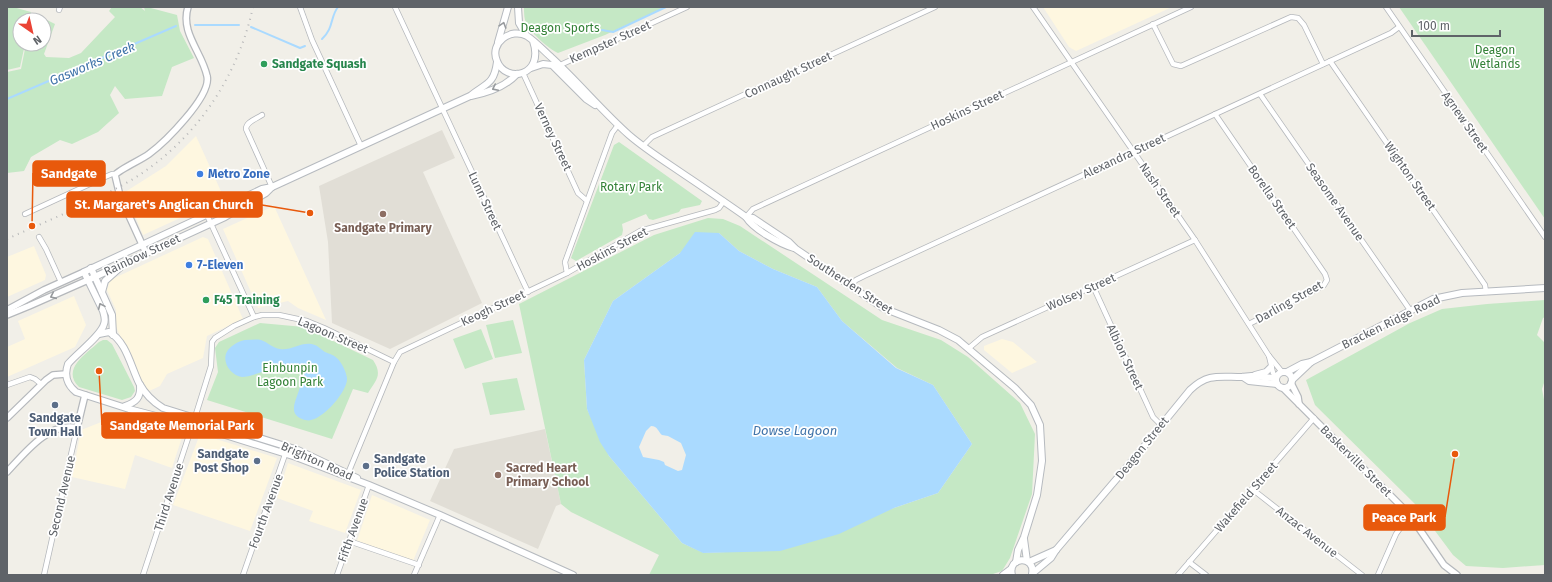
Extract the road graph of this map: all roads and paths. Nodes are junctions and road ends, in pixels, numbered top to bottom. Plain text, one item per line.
1 (188, 7) edge
2 (300, 7) edge
3 (395, 7) edge
4 (508, 7) edge
5 (518, 7) edge
6 (688, 7) edge
7 (935, 7) edge
8 (1033, 7) edge
9 (1191, 7) edge
10 (1386, 7) edge
11 (1153, 24) junction
12 (1399, 27) junction
13 (527, 36) junction
14 (533, 41) junction
15 (498, 44) junction
16 (1330, 61) junction
17 (497, 62) junction
18 (1071, 62) junction
19 (1323, 64) junction
20 (557, 66) junction
21 (531, 68) junction
22 (520, 73) junction
23 (1260, 94) junction
24 (470, 96) junction
25 (442, 109) junction
26 (1215, 114) junction
27 (262, 115) dead end
28 (618, 124) junction
29 (361, 146) junction
30 (643, 146) junction
31 (1133, 151) junction
32 (116, 174) junction
33 (272, 187) junction
34 (586, 200) junction
35 (724, 201) junction
36 (25, 214) dead end
37 (207, 215) junction
38 (746, 217) junction
39 (211, 224) junction
40 (38, 237) dead end
41 (1545, 237) edge
42 (1195, 240) junction
43 (142, 245) junction
44 (146, 253) junction
45 (126, 262) junction
46 (91, 268) junction
47 (84, 272) junction
48 (566, 273) junction
49 (95, 276) junction
50 (88, 280) junction
51 (1327, 280) joint
52 (62, 282) junction
53 (850, 286) junction
54 (1093, 286) junction
55 (1545, 288) edge
56 (102, 292) junction
57 (528, 292) junction
58 (1486, 292) junction
59 (7, 310) edge
60 (1410, 310) junction
61 (7, 315) edge
62 (254, 317) junction
63 (1249, 324) junction
64 (99, 334) junction
65 (113, 334) junction
66 (969, 348) junction
67 (1269, 356) junction
68 (394, 362) junction
69 (1311, 362) junction
70 (1271, 367) junction
71 (1284, 372) junction
72 (66, 374) junction
73 (1254, 376) junction
74 (1243, 377) junction
75 (1291, 381) junction
76 (1278, 382) junction
77 (41, 384) junction
78 (7, 385) edge
79 (140, 385) junction
80 (86, 395) junction
81 (1300, 404) junction
82 (125, 406) junction
83 (7, 418) edge
84 (195, 418) junction
85 (1314, 418) junction
86 (1161, 425) junction
87 (192, 426) junction
88 (77, 428) junction
89 (288, 446) junction
90 (286, 454) junction
91 (7, 472) edge
92 (348, 475) junction
93 (369, 485) junction
94 (1252, 489) junction
95 (440, 515) junction
96 (1410, 516) junction
97 (1024, 537) junction
98 (349, 541) junction
99 (1056, 550) junction
100 (1028, 561) junction
101 (1016, 562) junction
102 (1189, 562) junction
103 (418, 565) junction
104 (1012, 572) edge
105 (1033, 574) edge
106 (44, 575) edge
107 (143, 575) edge
108 (243, 575) edge
109 (337, 575) edge
110 (414, 575) edge
111 (573, 575) edge
112 (1003, 575) edge
113 (1178, 575) edge
114 (1206, 575) edge
115 (1362, 575) edge
116 (1378, 575) edge
117 (1457, 575) edge

1 - 32 street
2 - 29 street
3 - 25 street, Lunn Street
15 -> 4 main road
5 - 13 main road
6 - 20 street, Kempster Street
7 - 30 street, Connaught Street
8 - 18 street, Nash Street
9 - 11 street, Hoskins Street
10 - 12 street, Agnew Street
11 - 18 street, Hoskins Street
11 - 19 street
12 - 16 street, Alexandra Street
12 - 41 street, Agnew Street
13 - 14 main road
13 - 15 main road
14 - 20 main road, Southerden Street
14 - 21 main road
15 - 17 main road
16 - 19 street, Alexandra Street
16 - 58 street, Wighton Street
17 - 22 main road
17 - 24 main road, Rainbow Street
18 - 31 street, Nash Street
18 - 38 street, Hoskins Street
19 - 23 street, Alexandra Street
20 - 21 main road
20 - 28 main road, Southerden Street
21 - 22 main road
22 -> 24 main road, Rainbow Street
22 - 34 street, Verney Street
23 - 26 street, Alexandra Street
23 - 60 street, Seasome Avenue
24 - 25 main road, Rainbow Street
25 - 29 main road, Rainbow Street
25 - 57 street, Lunn Street
26 - 31 street, Alexandra Street
26 - 51 street, Borella Street
27 - 33 street
28 - 30 main road, Southerden Street
28 - 34 street
29 - 33 main road, Rainbow Street
30 - 35 main road, Southerden Street
31 - 42 street, Nash Street
31 - 53 street, Alexandra Street
32 - 36 street
32 - 43 street
33 - 37 main road, Rainbow Street
33 - 39 main road, Rainbow Street
34 - 48 street
35 - 38 main road, Southerden Street
35 - 48 street, Hoskins Street
37 - 39 street
37 - 43 main road, Rainbow Street
38 - 53 main road, Southerden Street
39 - 44 main road, Rainbow Street
39 - 62 street
40 - 52 street
42 - 54 street, Wolsey Street
42 - 63 street, Nash Street
43 - 44 street
43 - 46 main road, Rainbow Street
44 - 45 main road, Rainbow Street
45 - 49 main road, Rainbow Street
45 - 56 main road
46 - 47 main road, Rainbow Street
46 - 49 main road
47 - 50 main road
47 - 52 street, Rainbow Street
48 - 57 street, Keogh Street
49 - 50 main road, Rainbow Street
49 - 56 main road
50 -> 61 street, Rainbow Street
64 -> 50 main road
51 - 63 street, Darling Street
52 - 59 street, Rainbow Street
53 - 66 main road, Southerden Street
54 - 66 street, Wolsey Street
54 - 86 street, Albion Street
55 - 58 main road, Bracken Ridge Road
56 - 65 main road
57 - 68 street, Keogh Street
58 - 60 main road, Bracken Ridge Road
60 - 69 main road, Bracken Ridge Road
62 - 68 street, Lagoon Street
62 - 84 street, Lagoon Street
63 - 67 street, Nash Street
64 - 65 main road
64 - 72 main road
65 - 79 main road
66 - 97 main road, Southerden Street
67 - 70 street, Nash Street
67 - 71 street, Nash Street
68 - 92 street, Keogh Street
69 - 71 main road, Bracken Ridge Road
69 - 75 main road, Bracken Ridge Road
70 - 73 main road
70 - 76 street, Nash Street
71 - 75 main road
71 - 76 main road
72 - 77 street
72 - 80 main road, Brighton Road
73 - 74 main road, Deagon Street
73 - 76 main road, Deagon Street
74 - 76 main road, Deagon Street
74 - 86 main road, Deagon Street
75 - 76 main road
75 - 81 street, Baskerville Street
76 - 81 street, Baskerville Street
77 - 78 street
77 - 83 street
79 - 82 main road
79 - 84 main road, Brighton Road
80 - 82 main road, Brighton Road
80 - 88 street, Second Avenue
81 - 85 street, Baskerville Street
82 - 87 main road, Brighton Road
84 - 87 street, Third Avenue
84 - 89 main road, Brighton Road
85 - 94 street, Wakefield Street
85 - 96 street, Baskerville Street
86 - 99 main road, Deagon Street
87 - 90 main road, Brighton Road
87 - 107 street, Third Avenue
88 - 91 street
88 - 106 street, Second Avenue
89 - 90 street, Fourth Avenue
89 - 92 main road, Brighton Road
90 - 92 main road, Brighton Road
90 - 108 street, Fourth Avenue
92 - 93 main road, Brighton Road
93 - 95 main road, Brighton Road
93 - 98 street, Fifth Avenue
94 - 102 street, Wakefield Street
94 - 115 street, Anzac Avenue
95 - 103 street
95 - 111 main road, Brighton Road
96 - 116 street
96 - 117 street, Baskerville Street
97 - 100 main road, Southerden Street
97 - 101 main road, Southerden Street
98 - 103 street
98 - 109 street, Fifth Avenue
99 - 100 main road, Deagon Street
99 - 105 main road, Deagon Street
100 - 101 main road, Deagon Street
100 - 105 main road, Southerden Street
101 - 104 main road, Southerden Street
102 - 113 street, Wakefield Street
102 - 114 street
103 - 110 street
104 - 112 main road

